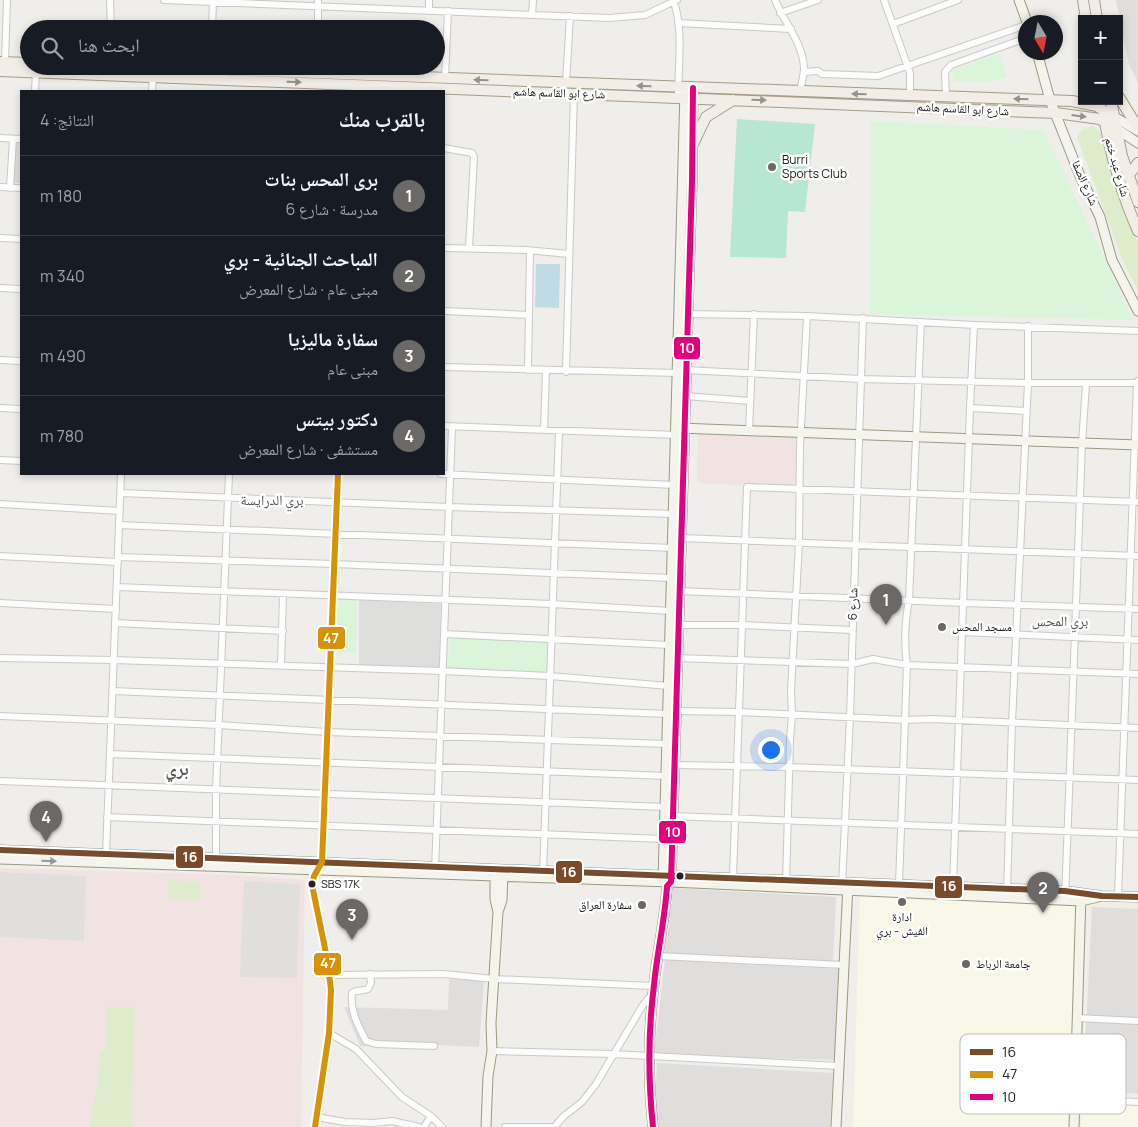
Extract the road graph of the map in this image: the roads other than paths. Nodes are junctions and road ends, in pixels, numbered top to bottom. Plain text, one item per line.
1 (7, 0) edge
2 (110, 0) edge
3 (164, 0) edge
4 (429, 0) edge
5 (533, 0) edge
6 (674, 0) edge
7 (775, 0) edge
8 (818, 0) edge
9 (884, 0) edge
10 (958, 0) edge
11 (1019, 0) edge
12 (1083, 0) edge
13 (1094, 0) edge
14 (213, 1) edge
15 (318, 3) edge
16 (429, 10) junction
17 (448, 11) junction
18 (780, 13) junction
19 (532, 15) junction
20 (1023, 15) edge
21 (1085, 15) edge
22 (1096, 15) edge
23 (570, 16) junction
24 (110, 20) edge
25 (212, 20) edge
26 (318, 20) edge
27 (678, 23) junction
28 (892, 24) junction
29 (1018, 27) edge
30 (791, 29) junction
31 (1018, 41) edge
32 (1039, 60) edge
33 (20, 64) edge
34 (2, 65) edge
35 (908, 66) junction
36 (20, 69) edge
37 (804, 72) junction
38 (36, 75) edge
39 (124, 75) edge
40 (397, 75) edge
41 (153, 76) junction
42 (445, 78) junction
43 (566, 83) junction
44 (260, 86) edge
45 (368, 88) edge
46 (432, 89) edge
47 (35, 90) edge
48 (152, 90) edge
49 (800, 92) junction
50 (574, 93) junction
51 (685, 93) junction
52 (910, 96) junction
53 (946, 97) junction
54 (734, 100) junction
55 (1050, 100) junction
56 (1123, 104) edge
57 (1111, 105) edge
58 (1102, 106) edge
59 (1056, 113) junction
60 (1109, 118) junction
61 (1115, 127) junction
62 (1138, 129) edge
63 (0, 138) edge
64 (13, 139) junction
65 (20, 139) edge
66 (1138, 142) edge
67 (693, 144) junction
68 (445, 148) edge
69 (1138, 163) edge
70 (1128, 176) junction
71 (0, 187) edge
72 (10, 188) junction
73 (20, 188) edge
74 (1138, 202) edge
75 (1138, 231) edge
76 (0, 238) edge
77 (20, 239) edge
78 (445, 248) edge
79 (469, 248) junction
80 (530, 251) junction
81 (569, 254) junction
82 (0, 288) edge
83 (20, 289) edge
84 (445, 311) edge
85 (1138, 311) edge
86 (687, 314) junction
87 (754, 314) junction
88 (529, 315) junction
89 (808, 316) junction
90 (863, 318) junction
91 (921, 322) junction
92 (974, 325) junction
93 (1028, 326) junction
94 (1138, 331) edge
95 (0, 360) edge
96 (20, 361) edge
97 (445, 368) edge
98 (528, 370) junction
99 (546, 371) junction
100 (566, 372) junction
101 (682, 372) junction
102 (751, 374) junction
103 (804, 376) junction
104 (861, 379) junction
105 (919, 379) junction
106 (971, 381) junction
107 (1137, 382) edge
108 (1028, 383) junction
109 (1086, 384) junction
110 (685, 396) junction
111 (750, 401) junction
112 (0, 408) edge
113 (970, 408) junction
114 (20, 409) edge
115 (1026, 411) junction
116 (445, 426) edge
117 (452, 427) junction
118 (544, 430) junction
119 (749, 430) junction
120 (559, 431) junction
121 (680, 431) junction
122 (801, 432) junction
123 (859, 435) junction
124 (915, 437) junction
125 (968, 439) junction
126 (1024, 441) junction
127 (1082, 443) junction
128 (1136, 445) edge
129 (0, 460) edge
130 (20, 461) edge
131 (445, 474) edge
132 (450, 474) junction
133 (121, 475) edge
134 (229, 475) edge
135 (338, 475) edge
136 (557, 480) junction
137 (675, 485) junction
138 (800, 490) junction
139 (857, 492) junction
140 (120, 493) junction
141 (913, 494) junction
142 (966, 497) junction
143 (228, 498) junction
144 (1022, 499) junction
145 (1080, 501) junction
146 (1135, 502) edge
147 (337, 503) junction
148 (0, 504) edge
149 (449, 507) junction
150 (120, 511) junction
151 (556, 511) junction
152 (674, 514) junction
153 (119, 524) junction
154 (226, 530) junction
155 (336, 534) junction
156 (448, 538) junction
157 (680, 538) junction
158 (745, 540) junction
159 (555, 543) junction
160 (799, 544) junction
161 (854, 544) junction
162 (911, 547) junction
163 (673, 548) junction
164 (965, 549) junction
165 (1020, 551) junction
166 (1078, 553) junction
167 (0, 556) edge
168 (1135, 556) edge
169 (118, 560) junction
170 (226, 560) junction
171 (334, 564) junction
172 (446, 569) junction
173 (554, 574) junction
174 (672, 578) junction
175 (117, 587) junction
176 (679, 591) junction
177 (225, 592) junction
178 (743, 594) junction
179 (283, 595) junction
180 (333, 596) junction
181 (796, 596) junction
182 (854, 598) junction
183 (445, 600) junction
184 (909, 600) junction
185 (0, 603) edge
186 (964, 603) junction
187 (552, 604) junction
188 (1018, 605) junction
189 (1076, 606) junction
190 (1128, 608) junction
191 (116, 609) junction
192 (1138, 609) edge
193 (671, 611) junction
194 (115, 623) junction
195 (678, 625) junction
196 (742, 626) junction
197 (794, 627) junction
198 (222, 628) junction
199 (852, 630) junction
200 (282, 631) junction
201 (962, 632) junction
202 (444, 634) junction
203 (1017, 634) junction
204 (1075, 637) junction
205 (551, 640) junction
206 (1126, 640) junction
207 (1138, 640) edge
208 (670, 645) junction
209 (0, 658) edge
210 (677, 658) junction
211 (114, 660) junction
212 (741, 660) junction
213 (794, 662) junction
214 (221, 664) junction
215 (852, 664) junction
216 (281, 665) junction
217 (907, 665) junction
218 (330, 668) junction
219 (960, 668) junction
220 (1016, 670) junction
221 (442, 671) junction
222 (1074, 672) junction
223 (1126, 674) junction
224 (1138, 674) edge
225 (550, 676) junction
226 (669, 686) junction
227 (112, 691) junction
228 (220, 696) junction
229 (328, 700) junction
230 (441, 704) junction
231 (549, 709) junction
232 (672, 712) junction
233 (739, 712) junction
234 (792, 715) junction
235 (0, 716) edge
236 (850, 717) junction
237 (904, 720) junction
238 (958, 720) junction
239 (111, 722) junction
240 (1012, 723) junction
241 (219, 726) junction
242 (1072, 726) junction
243 (1125, 728) junction
244 (1138, 728) edge
245 (327, 732) junction
246 (440, 736) junction
247 (548, 739) junction
248 (667, 744) junction
249 (110, 754) junction
250 (217, 759) junction
251 (326, 762) junction
252 (674, 764) junction
253 (736, 766) junction
254 (790, 767) junction
255 (439, 768) junction
256 (847, 769) junction
257 (904, 771) junction
258 (546, 772) junction
259 (957, 774) junction
260 (666, 776) junction
261 (1012, 776) junction
262 (1070, 778) junction
263 (1122, 780) junction
264 (1138, 780) edge
265 (0, 781) edge
266 (108, 785) junction
267 (216, 790) junction
268 (324, 794) junction
269 (437, 799) junction
270 (545, 804) junction
271 (665, 807) junction
272 (673, 816) junction
273 (107, 817) junction
274 (735, 819) junction
275 (788, 820) junction
276 (216, 821) junction
277 (845, 822) junction
278 (901, 824) junction
279 (323, 826) junction
280 (955, 826) junction
281 (1008, 828) junction
282 (436, 830) junction
283 (1067, 831) junction
284 (544, 834) junction
285 (1120, 834) junction
286 (1138, 834) edge
287 (664, 839) junction
288 (0, 850) edge
289 (106, 854) junction
290 (84, 858) junction
291 (0, 859) edge
292 (212, 861) junction
293 (322, 862) junction
294 (316, 870) junction
295 (435, 870) junction
296 (499, 873) junction
297 (543, 874) junction
298 (733, 878) junction
299 (667, 880) junction
300 (786, 884) junction
301 (899, 884) junction
302 (845, 886) junction
303 (953, 886) junction
304 (1007, 893) junction
305 (1065, 896) junction
306 (1081, 896) junction
307 (1118, 896) junction
308 (1138, 897) edge
309 (658, 956) junction
310 (844, 965) junction
311 (370, 974) junction
312 (330, 975) junction
313 (494, 979) junction
314 (653, 990) junction
315 (1077, 1018) junction
316 (1138, 1021) edge
317 (491, 1023) junction
318 (329, 1033) junction
319 (1077, 1034) edge
320 (434, 1046) dead end
321 (492, 1051) junction
322 (614, 1054) junction
323 (650, 1057) junction
324 (839, 1066) junction
325 (488, 1076) junction
326 (1074, 1114) edge
327 (431, 1116) junction
328 (316, 1117) junction
329 (374, 1125) edge
330 (315, 1127) edge
331 (418, 1127) edge
332 (424, 1127) edge
333 (442, 1127) edge
334 (486, 1127) edge
335 (505, 1127) edge
336 (554, 1127) edge
337 (653, 1127) edge
338 (836, 1127) edge
339 (1074, 1127) edge

1 - 34 street
2 - 24 street
3 - 14 street
4 - 16 street
5 - 19 street
6 - 23 street
6 - 27 street
7 - 18 street
8 - 18 street
9 - 28 street
10 - 28 street
11 - 20 main road
12 - 21 main road
13 - 22 main road
14 - 15 street
14 - 25 street
15 - 16 street
15 - 26 street
16 - 17 street
17 - 19 street
17 - 42 street
18 - 30 street
19 - 23 street
23 - 43 street
27 - 30 street
27 - 51 street
28 - 35 street
29 - 35 street
30 - 37 street
31 - 53 street
32 - 55 main road, شارع الصفا
33 - 34 main road
34 - 36 main road, شارع ابو القاسم هاشم
35 - 37 street
35 - 52 street
37 - 49 street
38 - 47 street
39 - 41 main road, شارع ابو القاسم هاشم
40 - 42 main road, شارع ابو القاسم هاشم
41 - 44 main road, شارع ابو القاسم هاشم
41 - 48 street
43 -> 42 main road, شارع ابو القاسم هاشم
51 -> 43 main road, شارع ابو القاسم هاشم
44 -> 45 main road, شارع ابو القاسم هاشم
45 - 46 main road, شارع ابو القاسم هاشم
46 - 50 main road, شارع ابو القاسم هاشم
49 - 51 main road, شارع ابو القاسم هاشم
52 -> 49 main road, شارع ابو القاسم هاشم
50 - 51 main road, شارع ابو القاسم هاشم
50 - 81 street
51 - 54 main road, شارع ابو القاسم هاشم
51 - 67 main road
51 - 101 main road
52 - 53 main road, شارع ابو القاسم هاشم
55 -> 53 main road, شارع ابو القاسم هاشم
54 -> 59 main road, شارع ابو القاسم هاشم
54 - 67 main road
55 - 58 main road, شارع ابو القاسم هاشم
55 - 59 main road, شارع الصفا
56 - 62 main road
57 - 60 main road
58 - 60 main road, شارع عبد ختم
59 -> 60 main road, شارع ابو القاسم هاشم
59 - 85 main road, شارع الصفا
60 - 61 main road, شارع عبد ختم
60 - 62 main road
60 - 75 main road, شارع عبد ختم
61 - 66 main road
61 - 70 main road, شارع عبد ختم
63 - 64 street
64 - 65 street
64 - 72 street
67 - 86 main road
68 - 79 street
69 - 70 main road
70 - 74 main road, شارع عبد ختم
71 - 72 street
72 - 73 street
76 - 77 street
78 - 79 street
79 - 80 street
80 - 81 street
80 - 88 street
81 - 100 street
82 - 83 street
84 - 88 street
86 - 87 street
86 - 101 main road
87 - 89 street
87 - 102 street
88 - 98 street
89 - 90 street
89 - 103 street
90 - 91 street
90 - 104 street, شارع 6
91 - 92 street
91 - 105 street
92 - 93 street
92 - 106 street
93 - 94 street
93 - 108 street
95 - 96 street
97 - 98 street
98 - 99 street
99 - 100 street
99 - 118 street
100 - 101 street
101 - 102 street
101 - 110 main road
101 - 121 main road
102 - 103 street
102 - 111 street
103 - 104 street
103 - 122 street
104 - 105 street
104 - 123 street, شارع 6
105 - 106 street
105 - 124 street
106 - 108 street
106 - 113 street
107 - 109 street
107 - 128 street
108 - 109 street
108 - 115 street
109 - 127 street
110 - 111 street
110 - 121 main road
111 - 119 street
112 - 114 street
113 - 115 street
113 - 125 street
115 - 126 street
116 - 117 street
117 - 118 street
117 - 132 street
118 - 120 street
119 - 121 main road
119 - 122 main road
120 - 121 street
120 - 136 street
121 - 137 main road
121 - 157 main road
122 - 123 main road
122 - 138 street
123 - 124 main road
123 - 139 street, شارع 6
124 - 125 main road
124 - 141 street
125 - 126 main road
125 - 142 street
126 - 127 main road
126 - 144 street
127 - 128 main road
127 - 145 street
128 - 146 street
129 - 130 street
131 - 132 street
132 - 136 street
132 - 149 street
133 - 140 street
134 - 143 street
135 - 147 street
136 - 137 street
136 - 151 street
137 - 152 main road
138 - 139 street
138 - 158 street
138 - 160 street
139 - 141 street
139 - 161 street, شارع 6
140 - 143 street
140 - 150 street
141 - 142 street
141 - 162 street
142 - 144 street
142 - 164 street
143 - 147 street
143 - 154 street
144 - 145 street
144 - 165 street
145 - 146 street
145 - 166 street
146 - 168 street
147 - 149 street
147 - 155 street
148 - 150 street
149 - 151 street
149 - 156 street
150 - 153 street
151 - 152 street
151 - 159 street
152 - 163 main road
153 - 154 street
153 - 169 street
154 - 155 street
154 - 170 street
155 - 156 street
155 - 171 street
156 - 159 street
156 - 172 street
157 - 158 street
157 - 176 main road
158 - 160 street
158 - 178 street
159 - 163 street
159 - 173 street
160 - 161 street
160 - 181 street
161 - 162 street
161 - 182 street, شارع 6
162 - 164 street
162 - 184 street
163 - 174 main road
164 - 165 street
164 - 186 street
165 - 166 street
165 - 188 street
166 - 168 street
166 - 189 street
167 - 169 street
168 - 190 street
169 - 170 street
169 - 175 street
170 - 171 street
170 - 177 street
171 - 172 street
171 - 180 street
172 - 173 street
172 - 183 street
173 - 174 street
173 - 187 street
174 - 193 main road
175 - 177 street
175 - 191 street
176 - 178 street
176 - 195 main road
177 - 179 street
177 - 198 street
178 - 181 street
178 - 196 street
179 - 180 street
179 - 200 street
180 - 183 street
180 - 218 street
181 - 182 street
181 - 197 street
182 - 184 street
182 - 199 street, شارع 6
183 - 187 street
183 - 202 street
184 - 186 street
184 - 217 street
185 - 191 street
186 - 188 street
186 - 201 street
187 - 193 street
187 - 205 street
188 - 189 street
188 - 203 street
189 - 190 street
189 - 204 street
190 - 192 street
190 - 206 street
191 - 194 street
193 - 208 main road
194 - 198 street
194 - 211 street
195 - 196 street
195 - 210 main road
196 - 197 street
196 - 212 street
197 - 199 street
197 - 213 street
198 - 200 street
198 - 214 street
199 - 215 street, شارع 6
200 - 216 street
201 - 203 street
201 - 219 street
202 - 205 street
202 - 221 street
203 - 204 street
203 - 220 street
204 - 206 street
204 - 222 street
205 - 208 street
205 - 225 street
206 - 207 street
206 - 223 street
208 - 226 main road
209 - 211 street
210 - 212 street
210 - 232 main road
211 - 214 street
211 - 227 street
212 - 213 street
212 - 233 street
213 - 215 street
213 - 234 street
214 - 216 street
214 - 228 street
215 - 217 street
215 - 236 street, شارع 6
216 - 218 street
217 - 219 street
217 - 237 street
218 - 221 street
218 - 229 street
219 - 220 street
219 - 238 street
220 - 222 street
220 - 240 street
221 - 225 street
221 - 230 street
222 - 223 street
222 - 242 street
223 - 224 street
223 - 243 street
225 - 226 street
225 - 231 street
226 - 232 main road
227 - 228 street
227 - 239 street
228 - 229 street
228 - 241 street
229 - 230 street
229 - 245 street
230 - 231 street
230 - 246 street
231 - 232 street
231 - 247 street
232 - 233 street
232 - 248 main road
232 - 252 main road
233 - 234 street
233 - 253 street
234 - 236 street
234 - 254 street
235 - 239 street
236 - 237 street
236 - 256 street, شارع 6
237 - 238 street
237 - 257 street
238 - 240 street
238 - 259 street
239 - 241 street
239 - 249 street
240 - 242 street
240 - 261 street
241 - 245 street
241 - 250 street
242 - 243 street
242 - 262 street
243 - 244 street
243 - 263 street
245 - 246 street
245 - 251 street
246 - 247 street
246 - 255 street
247 - 248 street
247 - 258 street
248 - 260 main road
249 - 250 street
249 - 266 street
250 - 251 street
250 - 267 street
251 - 255 street
251 - 268 street
252 - 253 street
252 - 272 main road
253 - 254 street
253 - 274 street
254 - 256 street
254 - 275 street
255 - 258 street
255 - 269 street
256 - 257 street
256 - 277 street, شارع 6
257 - 259 street
257 - 278 street
258 - 260 street
258 - 270 street
259 - 261 street
259 - 280 street
260 - 271 main road
261 - 262 street
261 - 281 street
262 - 263 street
262 - 283 street
263 - 264 street
263 - 285 street
265 - 266 street
266 - 267 street
266 - 273 street
267 - 268 street
267 - 276 street
268 - 269 street
268 - 279 street
269 - 270 street
269 - 282 street
270 - 271 street
270 - 284 street
271 - 287 main road
272 - 274 street
272 - 299 main road
273 - 276 street
273 - 289 street
274 - 275 street
274 - 298 street
275 - 277 street
275 - 300 street
276 - 279 street
276 - 292 street
277 - 278 street
277 - 302 street, شارع 6
278 - 280 street
278 - 301 street
279 - 282 street
279 - 293 street
280 - 281 street
280 - 303 street
281 - 283 street
281 - 304 street
282 - 284 street
282 - 295 street
283 - 285 street
283 - 305 street
284 - 287 street
284 - 297 street
285 - 286 street
285 - 307 street
287 - 299 main road
288 - 290 main road
289 - 290 main road
289 - 292 main road
291 -> 290 main road
290 - 292 main road
292 - 293 main road
292 - 294 main road
293 - 294 street
293 - 295 main road
294 - 295 main road
294 - 312 street
295 - 296 main road
296 - 297 main road
296 - 313 main road
297 - 299 main road
298 - 299 main road
298 - 300 main road
299 - 300 main road
299 - 309 main road
300 - 302 main road
301 - 302 main road
301 - 303 main road
302 - 304 main road
302 - 310 main road
303 - 304 main road
304 - 305 main road
305 - 306 main road
306 - 307 main road
306 - 315 main road
307 - 308 main road
309 - 310 street
309 - 314 main road
310 - 324 main road
311 - 312 street
311 - 313 street
311 - 320 street
312 - 318 street
313 - 314 street
313 - 317 main road
314 - 322 street
314 - 323 main road
315 - 316 street
315 - 319 main road
317 - 321 main road
317 - 325 main road
318 - 327 street
318 - 328 street
321 - 322 street
321 - 325 main road
322 - 323 street
322 - 336 street
323 - 324 street
323 - 337 main road
324 - 338 main road
325 - 334 main road
326 - 339 main road
327 - 332 street
327 - 333 street
328 - 329 street
328 - 330 street
329 - 331 street
335 - 336 street

